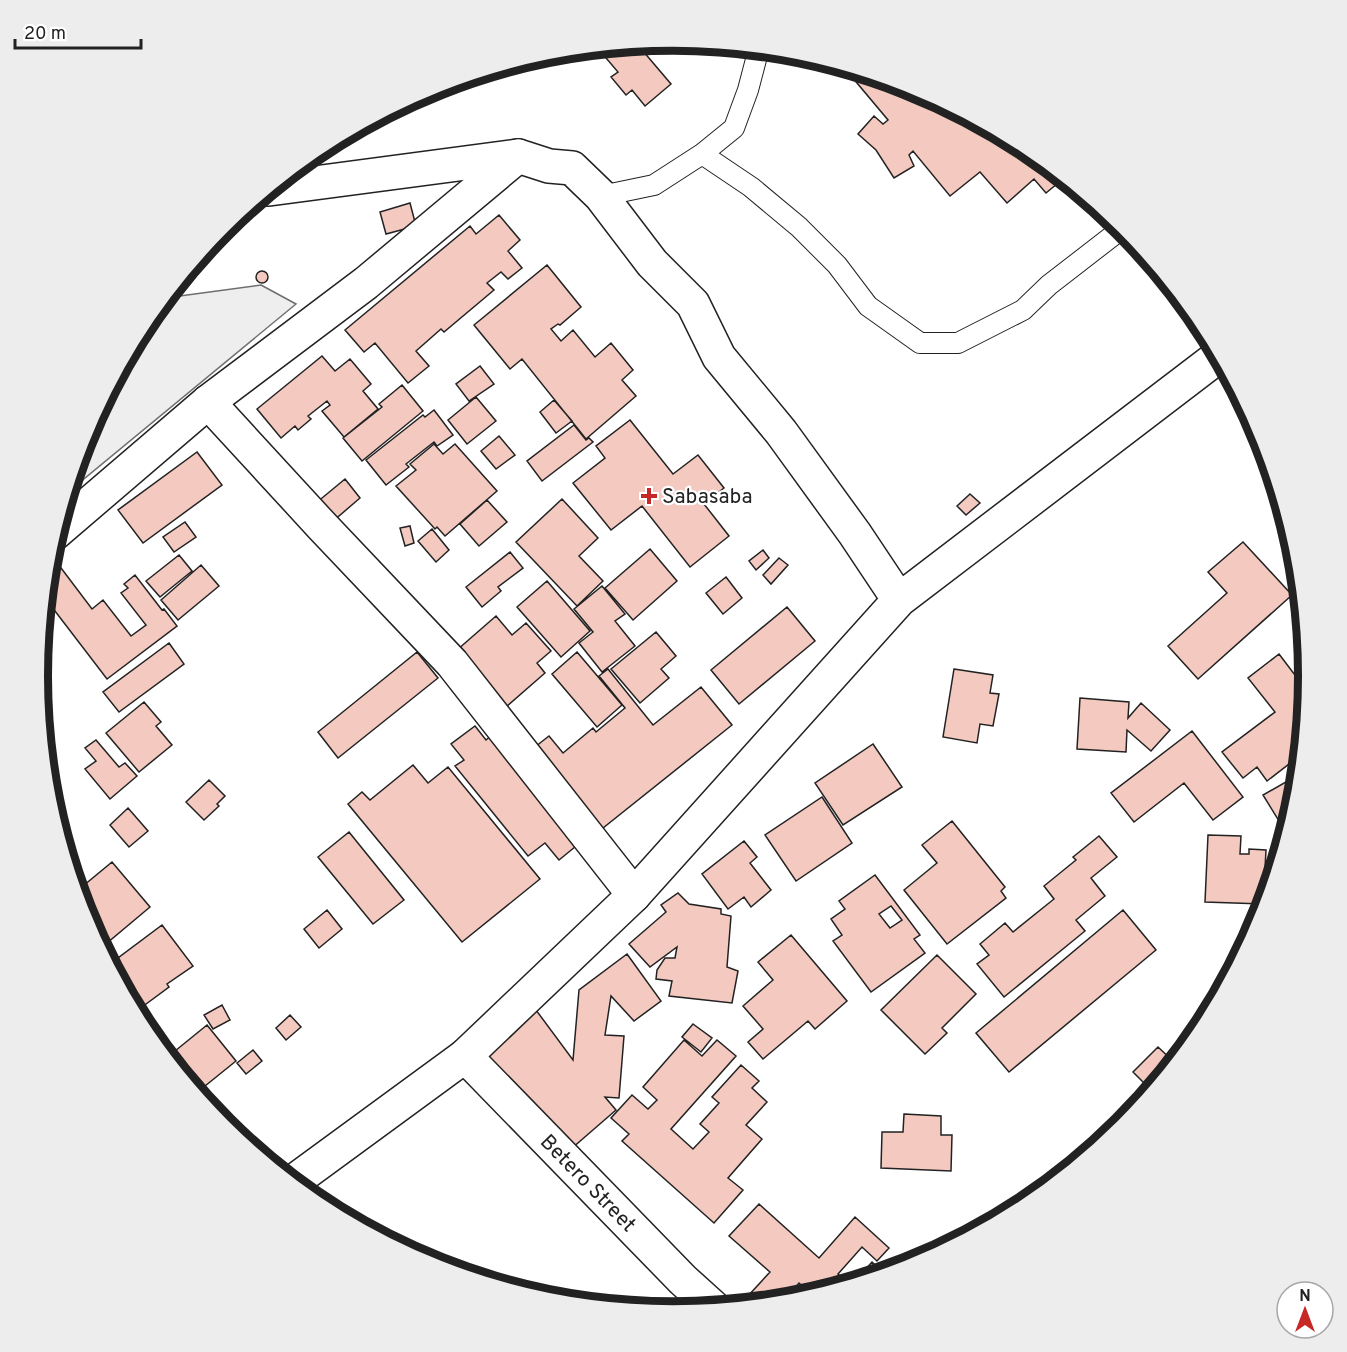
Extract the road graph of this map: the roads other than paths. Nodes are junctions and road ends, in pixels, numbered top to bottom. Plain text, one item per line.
1 (757, 56) edge
2 (702, 154) junction
3 (518, 156) junction
4 (284, 187) edge
5 (601, 196) junction
6 (1116, 234) edge
7 (1213, 360) edge
8 (208, 402) junction
9 (67, 523) edge
10 (899, 600) junction
11 (634, 895) junction
12 (465, 1056) junction
13 (300, 1177) edge
14 (706, 1300) edge

1 - 2 lane
2 - 5 lane
2 - 6 lane
3 - 4 street
3 - 5 street
3 - 8 street
5 - 10 street
7 - 10 street
8 - 9 street
8 - 11 street
10 - 11 street
11 - 12 street
12 - 13 street
12 - 14 street, Betero Street

